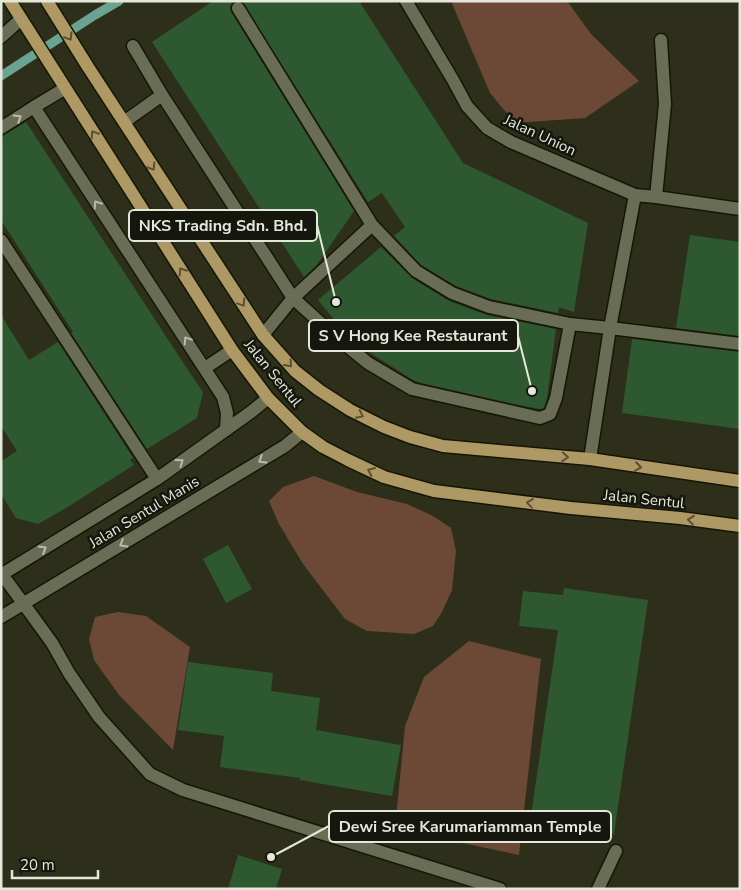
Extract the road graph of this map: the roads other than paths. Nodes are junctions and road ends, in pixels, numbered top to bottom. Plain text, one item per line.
1 (10, 1) edge
2 (406, 1) edge
3 (49, 4) edge
4 (238, 8) dead end
5 (23, 23) junction
6 (1, 37) edge
7 (660, 40) dead end
8 (133, 46) dead end
9 (63, 86) junction
10 (162, 96) junction
11 (34, 107) junction
12 (124, 122) junction
13 (1, 128) edge
14 (635, 195) junction
15 (656, 197) junction
16 (740, 209) edge
17 (372, 225) junction
18 (1, 240) edge
19 (293, 298) junction
20 (570, 324) junction
21 (610, 328) junction
22 (263, 335) junction
23 (740, 344) edge
24 (232, 350) junction
25 (205, 368) junction
26 (268, 398) junction
27 (226, 430) junction
28 (302, 432) junction
29 (590, 459) junction
30 (157, 479) junction
31 (740, 481) edge
32 (740, 526) edge
33 (2, 574) edge
34 (24, 603) junction
35 (1, 617) edge
36 (616, 851) dead end
37 (500, 889) edge
38 (598, 889) edge

1 - 5 main road, Jalan Sentul
2 - 14 street, Jalan Union
3 -> 12 main road, Jalan Sentul
4 - 17 street
5 - 6 street
5 - 9 main road, Jalan Sentul
7 - 15 street
8 - 10 street
9 - 11 street
24 -> 9 main road, Jalan Sentul
10 - 12 street
10 - 19 street
13 -> 11 street
25 -> 11 street
12 -> 22 main road, Jalan Sentul
14 - 15 street, Jalan Union
14 - 21 street
15 - 16 street, Jalan Union
17 - 19 street
17 - 20 street
18 - 30 street
19 - 20 street
19 - 22 street
20 - 21 street
21 - 23 street
21 - 29 street
22 -> 29 main road, Jalan Sentul
24 - 25 street
24 - 26 main road, Jalan Sentul
25 - 27 street
26 - 27 street, Jalan Sentul Manis
26 - 28 main road, Jalan Sentul
30 -> 27 street, Jalan Sentul Manis
32 -> 28 main road, Jalan Sentul
28 -> 34 street, Jalan Sentul Manis
29 -> 31 main road, Jalan Sentul
33 -> 30 street, Jalan Sentul Manis
33 - 34 street
34 - 35 street, Jalan Sentul Manis
34 - 37 street
36 - 38 street

